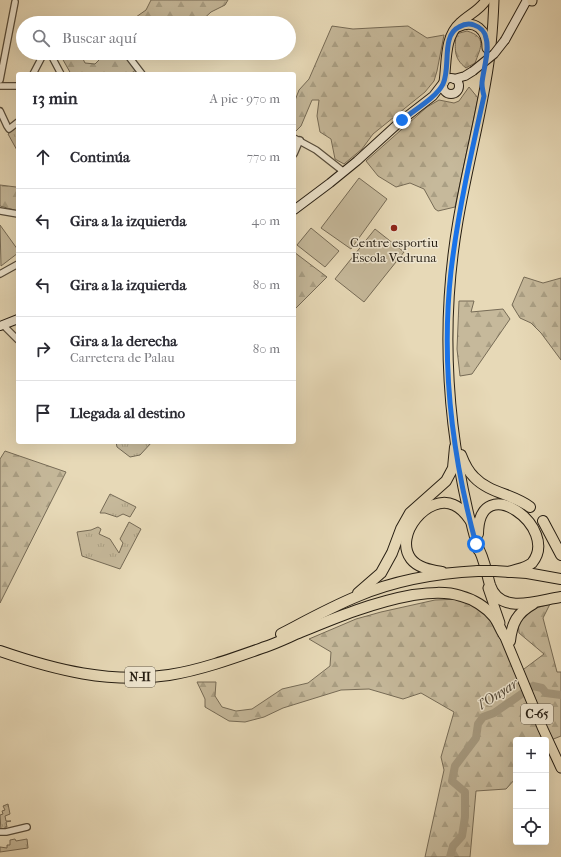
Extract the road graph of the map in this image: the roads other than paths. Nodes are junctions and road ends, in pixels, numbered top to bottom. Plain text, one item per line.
1 (486, 0) edge
2 (494, 0) edge
3 (531, 0) edge
4 (15, 2) dead end
5 (455, 28) junction
6 (40, 60) edge
7 (54, 60) edge
8 (131, 60) edge
9 (34, 72) edge
10 (60, 72) edge
11 (140, 72) edge
12 (465, 76) junction
13 (0, 80) edge
14 (448, 81) junction
15 (0, 86) edge
16 (16, 86) edge
17 (458, 87) junction
18 (450, 94) junction
19 (433, 96) junction
20 (484, 96) junction
21 (0, 111) edge
22 (16, 124) edge
23 (297, 139) edge
24 (344, 172) junction
25 (296, 208) edge
26 (0, 211) edge
27 (16, 214) edge
28 (16, 265) edge
29 (0, 274) edge
30 (16, 320) edge
31 (2, 325) edge
32 (16, 338) edge
33 (458, 451) junction
34 (470, 520) junction
35 (477, 539) junction
36 (561, 555) edge
37 (509, 572) junction
38 (447, 573) junction
39 (561, 579) edge
40 (495, 594) junction
41 (561, 597) edge
42 (352, 598) junction
43 (534, 603) junction
44 (507, 638) junction
45 (0, 651) edge
46 (244, 654) junction
47 (561, 768) edge
48 (27, 827) dead end
49 (0, 832) edge

1 - 5 main road
2 - 20 main road, C-65
3 - 12 street, bridge
4 - 13 street
5 - 14 main road
5 - 20 main road
6 - 9 street
7 - 10 street
8 - 11 street
12 - 14 street
12 - 17 street
14 - 17 street
14 - 18 street
14 - 19 street
15 - 16 street
17 - 18 street
18 - 19 street
19 - 24 street
20 - 33 main road, C-65
21 - 22 street
23 - 24 street
24 - 25 street
26 - 27 street
28 - 29 street
30 - 31 street
31 - 32 street
33 - 34 main road, C-65
33 - 35 main road, C-65
33 - 36 highway
33 - 42 highway
34 - 35 main road, C-65
34 - 38 highway
35 - 37 highway
35 - 40 highway
35 - 44 main road, C-65
37 - 38 highway, N-II, bridge
37 - 39 highway, N-II
38 - 42 highway, N-II
40 - 43 highway
40 - 44 main road, C-65
41 - 43 highway
42 - 46 highway, N-II
43 - 44 highway
44 - 46 highway
44 - 47 main road, C-65
45 - 46 highway, N-II
48 - 49 street

